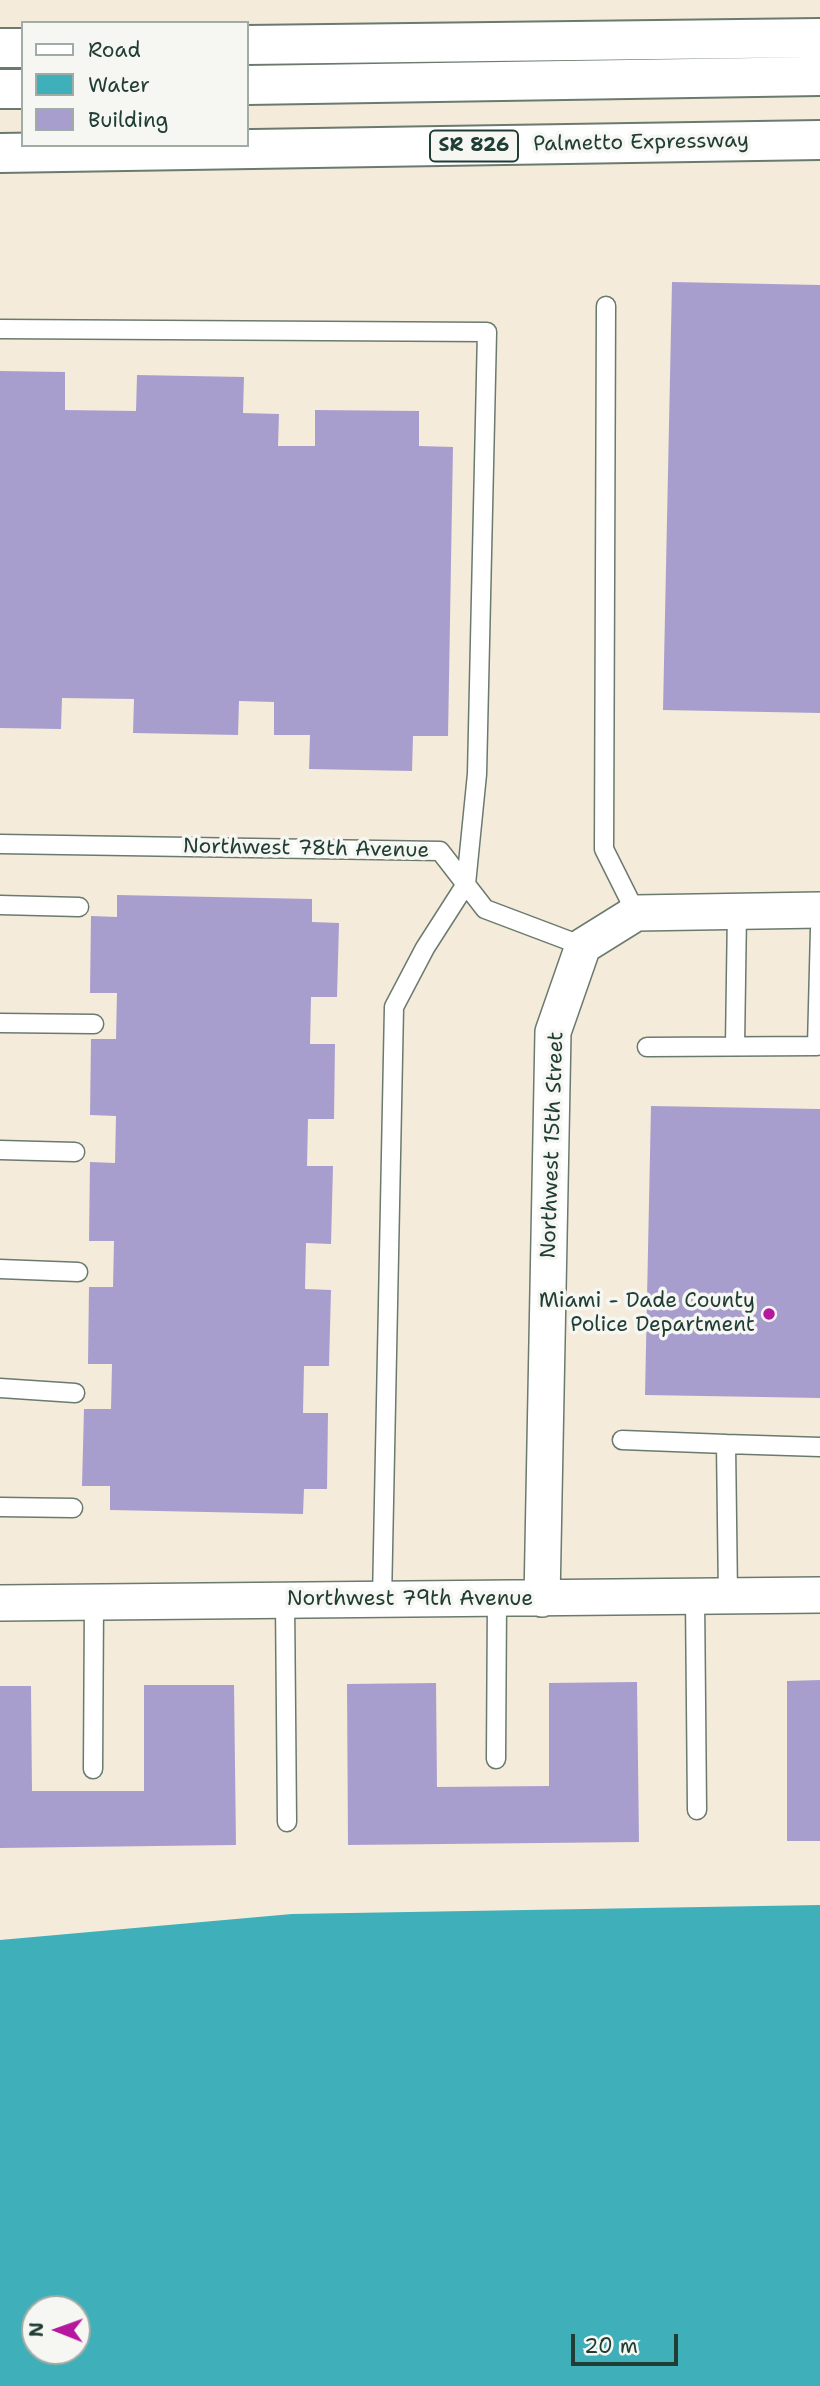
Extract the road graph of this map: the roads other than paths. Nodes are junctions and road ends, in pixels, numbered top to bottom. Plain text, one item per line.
1 (820, 38) edge
2 (248, 45) edge
3 (21, 47) edge
4 (0, 48) edge
5 (820, 76) edge
6 (248, 85) edge
7 (0, 89) edge
8 (21, 89) edge
9 (820, 141) edge
10 (0, 153) edge
11 (606, 306) dead end
12 (0, 328) edge
13 (0, 844) edge
14 (466, 884) junction
15 (0, 905) edge
16 (79, 907) dead end
17 (820, 910) edge
18 (737, 911) junction
19 (636, 913) junction
20 (820, 929) edge
21 (583, 946) junction
22 (0, 1023) edge
23 (94, 1024) dead end
24 (735, 1046) junction
25 (818, 1046) edge
26 (647, 1047) dead end
27 (0, 1150) edge
28 (75, 1152) dead end
29 (0, 1269) edge
30 (78, 1272) dead end
31 (0, 1388) edge
32 (75, 1393) dead end
33 (622, 1440) dead end
34 (726, 1444) junction
35 (820, 1447) edge
36 (0, 1507) edge
37 (73, 1507) dead end
38 (820, 1595) edge
39 (712, 1596) junction
40 (542, 1599) junction
41 (382, 1600) junction
42 (497, 1600) junction
43 (285, 1601) junction
44 (94, 1602) junction
45 (0, 1603) edge
46 (496, 1759) dead end
47 (93, 1769) dead end
48 (697, 1810) dead end
49 (287, 1822) dead end

1 - 2 highway
3 - 4 highway
5 - 6 highway
7 - 8 highway
9 - 10 highway, Palmetto Expressway / SR 826
11 - 19 lane
12 - 14 lane
13 - 14 lane, Northwest 78th Avenue
14 - 21 lane, Northwest 78th Avenue
14 - 41 lane
15 - 16 lane
17 - 18 street
18 - 19 street
18 - 24 lane
19 - 21 street
20 - 25 lane
21 - 40 street, Northwest 15th Street
22 - 23 lane
24 - 25 lane
24 - 26 lane
27 - 28 lane
29 - 30 lane
31 - 32 lane
33 - 34 lane
34 - 35 lane
34 - 39 lane
36 - 37 lane
38 - 39 street, Northwest 79th Avenue
39 - 40 street, Northwest 79th Avenue
39 - 48 lane
40 - 42 street, Northwest 79th Avenue
41 - 42 street, Northwest 79th Avenue
41 - 43 street, Northwest 79th Avenue
42 - 46 lane
43 - 44 street, Northwest 79th Avenue
43 - 49 lane
44 - 45 street, Northwest 79th Avenue
44 - 47 lane

